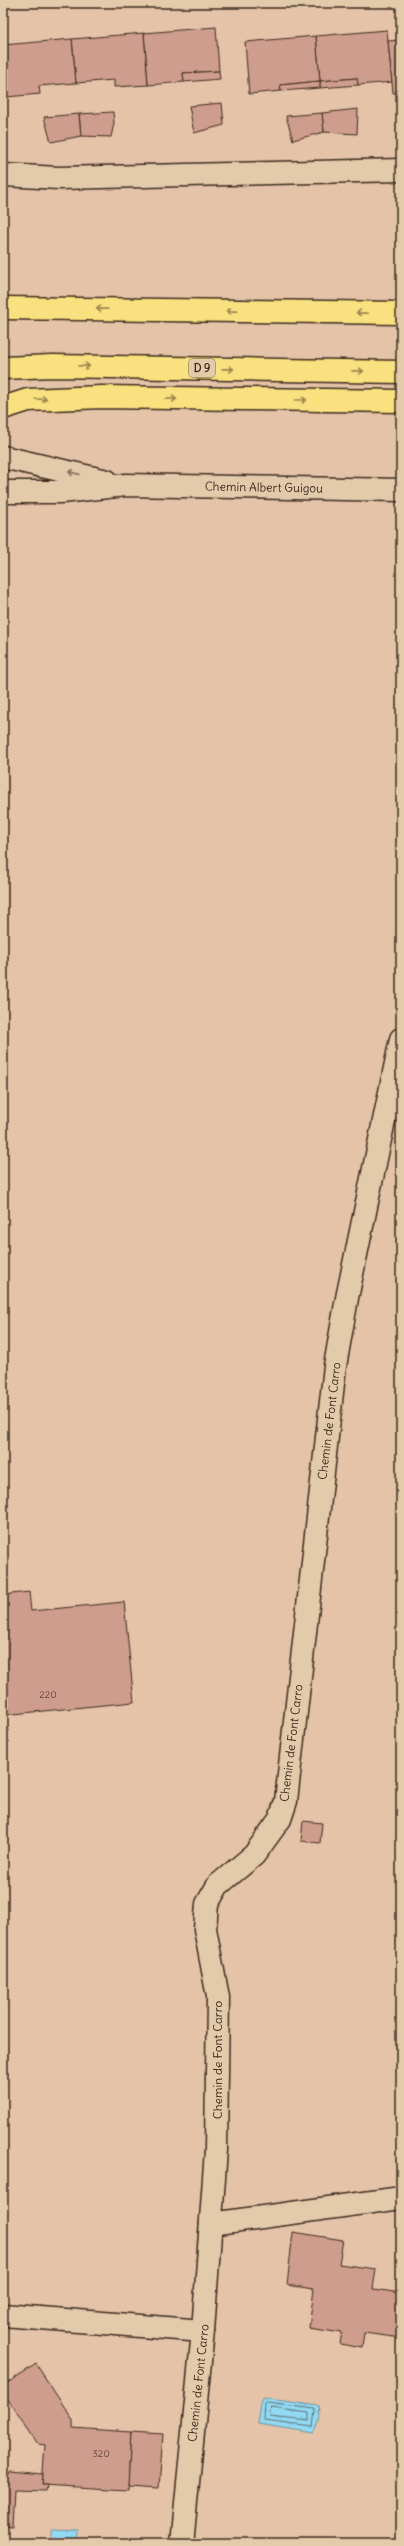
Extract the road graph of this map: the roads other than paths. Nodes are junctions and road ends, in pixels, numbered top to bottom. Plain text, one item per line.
1 (401, 170) edge
2 (3, 175) edge
3 (3, 308) edge
4 (401, 314) edge
5 (3, 368) edge
6 (401, 372) edge
7 (401, 401) edge
8 (3, 408) edge
9 (3, 457) edge
10 (126, 485) junction
11 (401, 490) edge
12 (3, 492) edge
13 (401, 1039) edge
14 (401, 2198) edge
15 (211, 2224) junction
16 (3, 2315) edge
17 (203, 2331) junction
18 (182, 2543) edge

1 - 2 street
4 -> 3 highway
5 -> 6 highway, D 9
8 -> 7 highway
10 -> 9 street, Chemin Albert Guigou
10 - 11 street, Chemin Albert Guigou
10 - 12 street, Chemin Albert Guigou
13 - 15 street, Chemin de Font Carro
14 - 15 street
15 - 17 street, Chemin de Font Carro
16 - 17 street
17 - 18 street, Chemin de Font Carro

